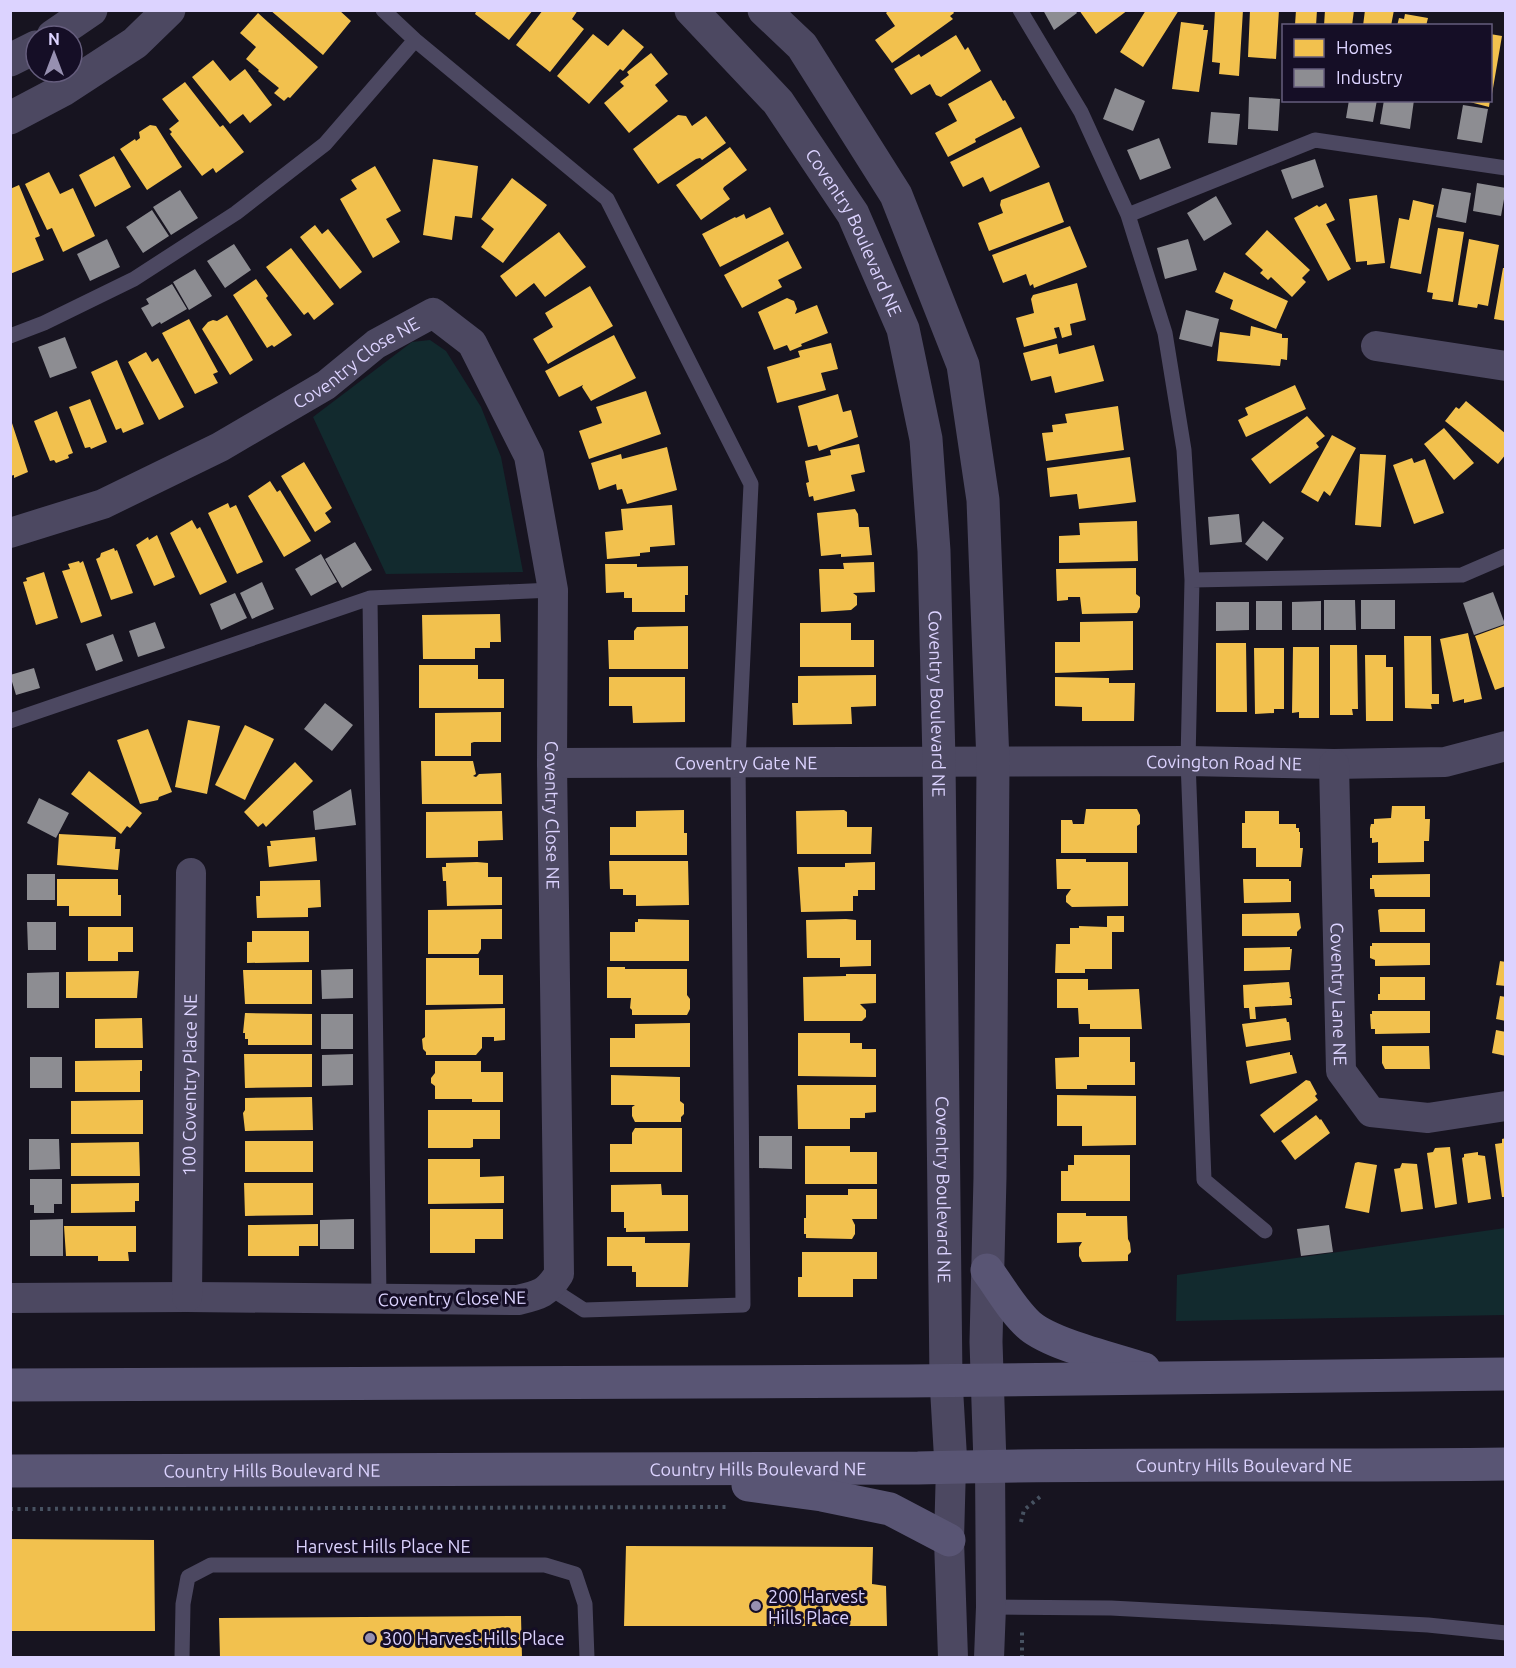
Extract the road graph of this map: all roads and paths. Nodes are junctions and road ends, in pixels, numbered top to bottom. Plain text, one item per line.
1 (91, 10) edge
2 (169, 10) edge
3 (383, 10) edge
4 (691, 10) edge
5 (764, 10) edge
6 (1020, 10) edge
7 (71, 24) edge
8 (415, 40) junction
9 (24, 53) edge
10 (10, 60) edge
11 (10, 118) edge
12 (1506, 168) edge
13 (1128, 215) junction
14 (10, 336) edge
15 (1376, 346) dead end
16 (1506, 366) edge
17 (10, 532) edge
18 (1506, 556) edge
19 (1192, 580) junction
20 (553, 590) junction
21 (370, 598) junction
22 (10, 721) edge
23 (1506, 746) edge
24 (738, 761) junction
25 (939, 761) junction
26 (1188, 761) junction
27 (552, 763) junction
28 (993, 763) junction
29 (1334, 764) junction
30 (191, 873) dead end
31 (1506, 1106) edge
32 (1265, 1231) dead end
33 (987, 1270) junction
34 (550, 1288) junction
35 (187, 1297) junction
36 (10, 1298) edge
37 (379, 1299) junction
38 (1506, 1374) edge
39 (1175, 1378) junction
40 (987, 1379) junction
41 (946, 1380) junction
42 (10, 1385) edge
43 (990, 1464) junction
44 (1506, 1464) edge
45 (951, 1466) junction
46 (633, 1468) junction
47 (10, 1471) edge
48 (1048, 1492) dead end
49 (728, 1507) dead end
50 (10, 1509) edge
51 (1021, 1532) dead end
52 (949, 1540) junction
53 (992, 1607) junction
54 (1021, 1607) junction
55 (1506, 1633) edge
56 (182, 1658) edge
57 (587, 1658) edge
58 (953, 1658) edge
59 (989, 1658) edge
60 (1022, 1658) edge

1 - 7 street
2 - 11 street
3 - 8 lane
4 - 25 street, Coventry Boulevard NE
5 - 28 street
6 - 13 lane
8 - 14 lane
8 - 24 lane
9 - 10 street
12 - 13 lane
13 - 19 lane
15 - 16 street
17 - 20 street, Coventry Close NE
18 - 19 lane
19 - 26 lane
20 - 21 lane
20 - 27 street, Coventry Close NE
21 - 22 lane
21 - 37 lane
23 - 29 street, Covington Road NE
24 - 25 street, Coventry Gate NE
24 - 27 street, Coventry Gate NE
24 - 34 lane
25 - 28 street, Covington Road NE
25 - 41 street, Coventry Boulevard NE
26 - 28 street, Covington Road NE
26 - 29 street, Covington Road NE
26 - 32 lane
27 - 34 street, Coventry Close NE
28 - 33 street
29 - 31 street, Coventry Lane NE
30 - 35 street, 100 Coventry Place NE
33 - 39 main road
33 - 40 street
34 - 37 street, Coventry Close NE
35 - 36 street, Coventry Close NE
35 - 37 street, Coventry Close NE
38 - 39 main road
39 - 40 main road
40 - 41 main road
40 - 43 street
41 - 42 main road
41 - 45 street, Coventry Boulevard NE
43 - 44 main road, Country Hills Boulevard NE
43 - 45 main road, Country Hills Boulevard NE
43 - 53 street
45 - 46 main road, Country Hills Boulevard NE
45 - 52 street
46 - 47 main road, Country Hills Boulevard NE
46 - 52 main road
48 - 51 path
49 - 50 path
52 - 58 street
53 - 54 lane
53 - 59 street
54 - 55 lane
54 - 60 path
56 - 57 lane, Harvest Hills Place NE

